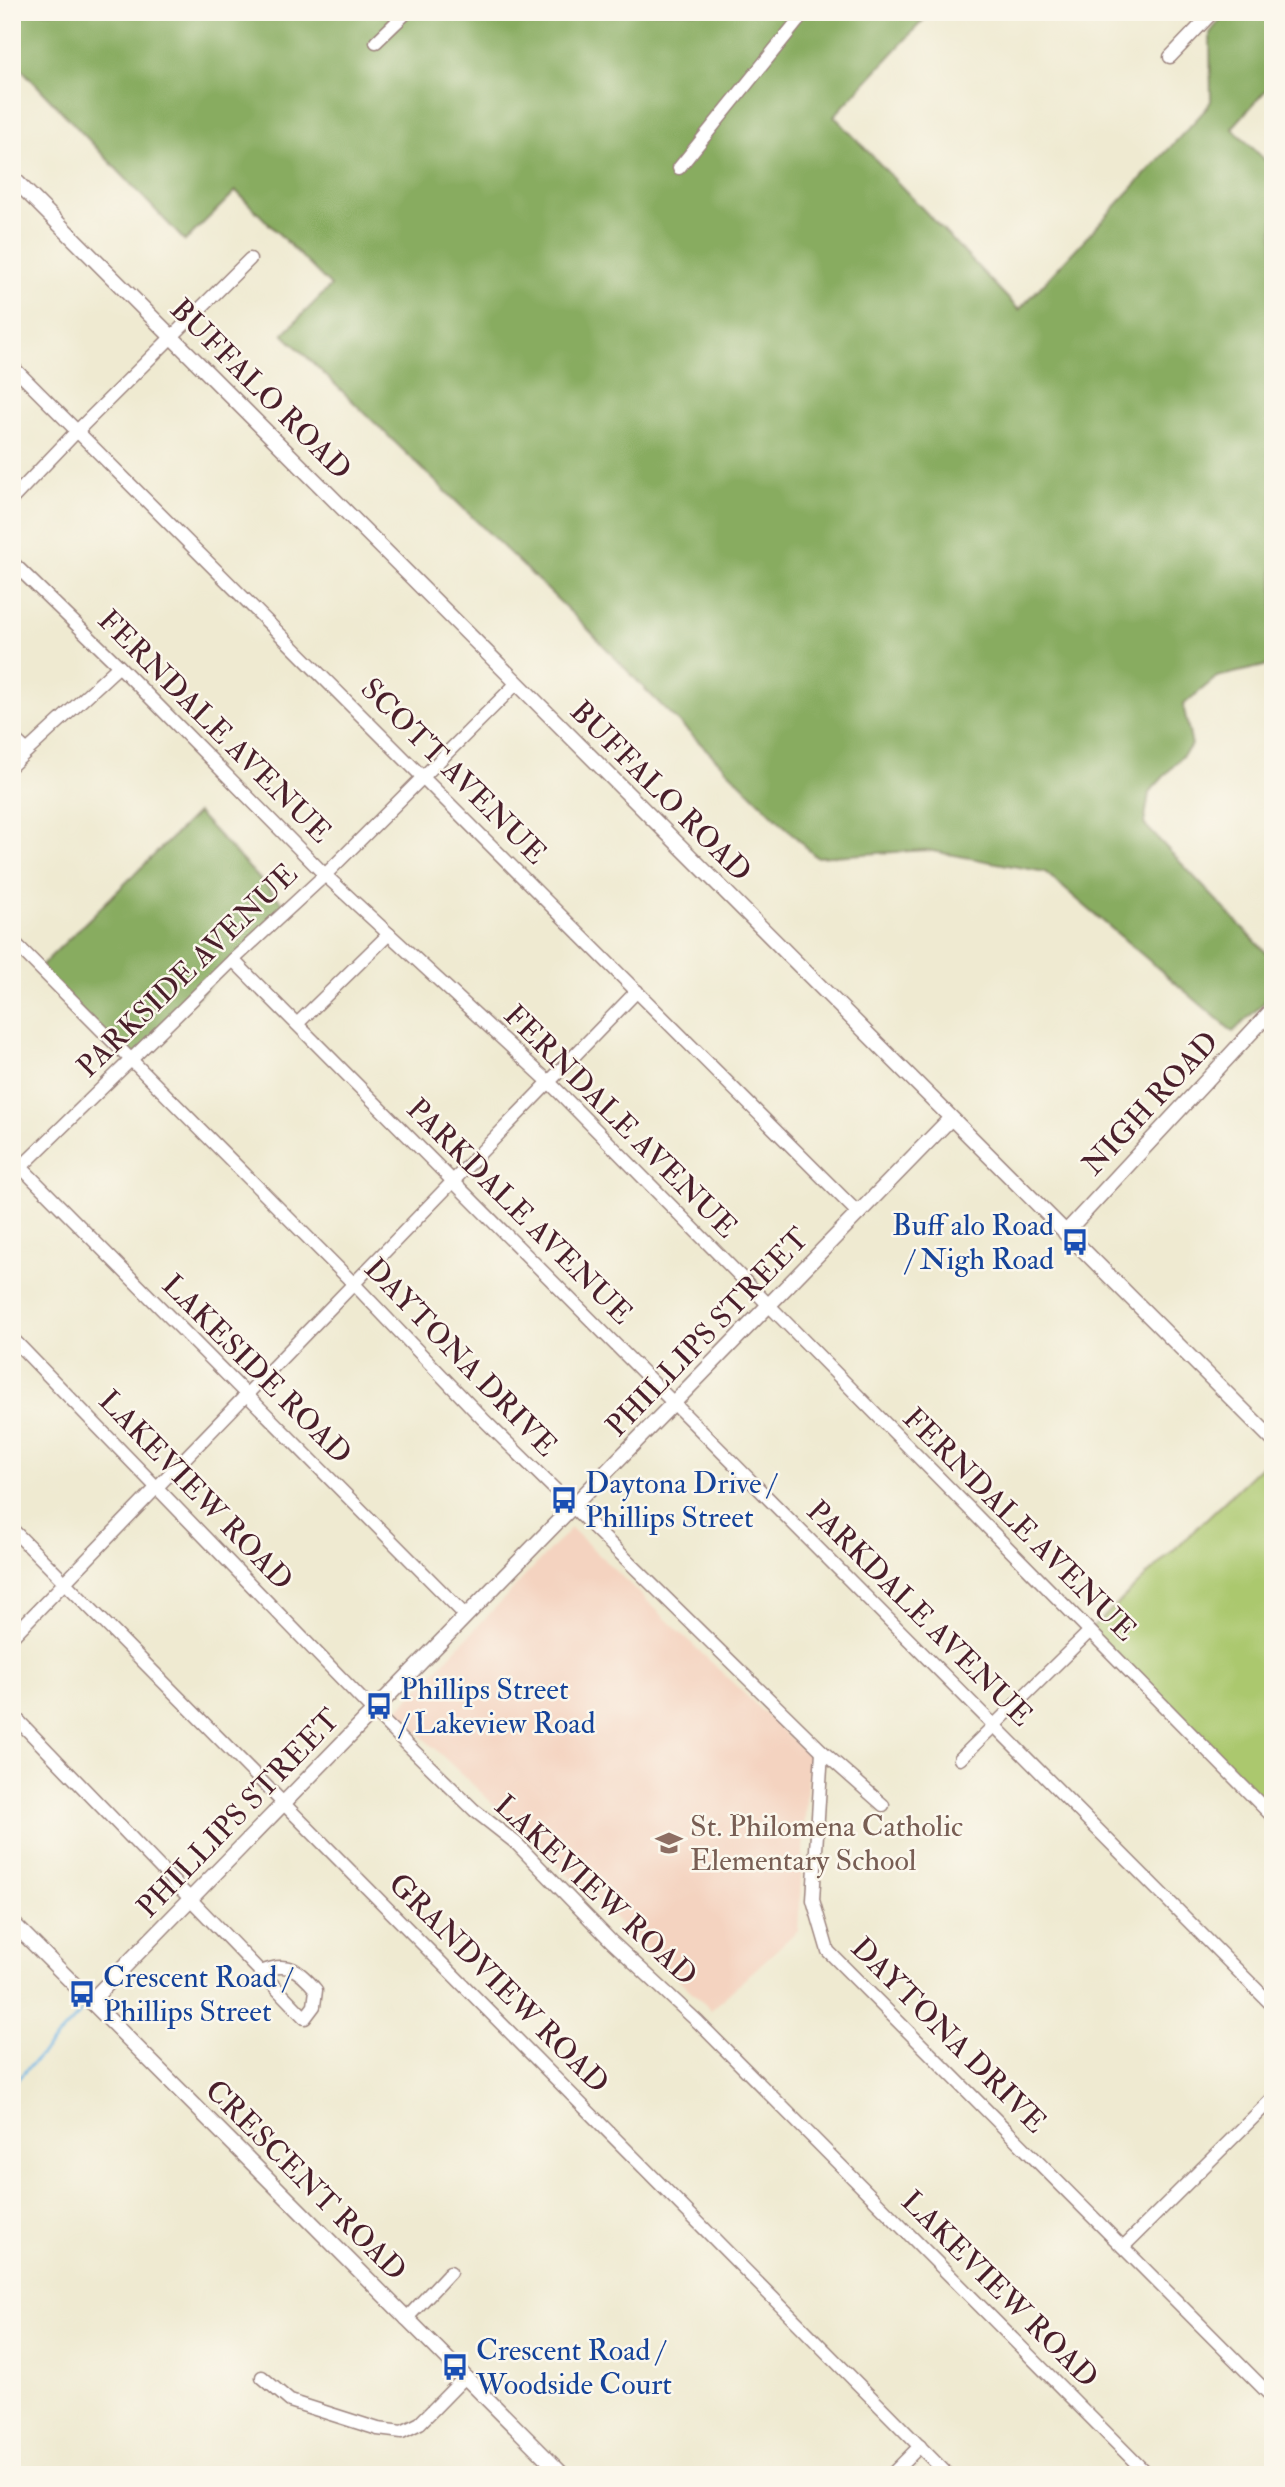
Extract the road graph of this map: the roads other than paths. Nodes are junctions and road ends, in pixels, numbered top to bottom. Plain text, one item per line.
1 (407, 12) edge
2 (805, 12) edge
3 (1213, 12) edge
4 (376, 42) dead end
5 (1170, 57) dead end
6 (679, 168) dead end
7 (12, 177) edge
8 (250, 259) dead end
9 (172, 337) junction
10 (12, 366) edge
11 (77, 431) junction
12 (12, 499) edge
13 (12, 562) edge
14 (119, 666) junction
15 (517, 683) junction
16 (12, 737) edge
17 (27, 751) junction
18 (12, 765) edge
19 (422, 776) junction
20 (326, 875) junction
21 (389, 934) junction
22 (12, 940) edge
23 (233, 960) junction
24 (637, 991) junction
25 (1273, 1009) edge
26 (297, 1024) junction
27 (130, 1060) junction
28 (549, 1082) junction
29 (950, 1119) junction
30 (15, 1167) edge
31 (453, 1181) junction
32 (859, 1214) junction
33 (1065, 1233) junction
34 (354, 1284) junction
35 (769, 1306) junction
36 (12, 1338) edge
37 (246, 1396) junction
38 (674, 1402) junction
39 (1273, 1440) edge
40 (156, 1486) junction
41 (572, 1508) junction
42 (12, 1529) edge
43 (64, 1583) junction
44 (466, 1616) junction
45 (1089, 1632) junction
46 (12, 1637) edge
47 (373, 1711) junction
48 (12, 1714) edge
49 (995, 1726) junction
50 (822, 1751) junction
51 (960, 1759) dead end
52 (284, 1804) junction
53 (883, 1805) dead end
54 (1273, 1817) edge
55 (192, 1898) junction
56 (12, 1922) edge
57 (261, 1972) junction
58 (93, 2004) junction
59 (1273, 2006) edge
60 (1273, 2098) edge
61 (1122, 2247) junction
62 (450, 2272) dead end
63 (407, 2319) junction
64 (262, 2377) dead end
65 (465, 2377) junction
66 (1273, 2398) edge
67 (920, 2446) junction
68 (563, 2475) edge
69 (891, 2475) edge
70 (948, 2475) edge
71 (1148, 2475) edge

1 - 4 street
2 - 6 street
3 - 5 street
7 - 9 street, BUFFALO ROAD
8 - 9 street
9 - 11 street
9 - 15 street, BUFFALO ROAD
10 - 11 street, SCOTT AVENUE
11 - 12 street
11 - 19 street, SCOTT AVENUE
13 - 14 street, FERNDALE AVENUE
14 - 17 street
14 - 20 street, FERNDALE AVENUE
15 - 19 street, PARKSIDE AVENUE
15 - 29 street, BUFFALO ROAD
16 - 17 street
17 - 18 street
19 - 20 street, PARKSIDE AVENUE
19 - 24 street, SCOTT AVENUE
20 - 21 street, FERNDALE AVENUE
20 - 23 street, PARKSIDE AVENUE
21 - 26 street
21 - 28 street, FERNDALE AVENUE
22 - 27 street, DAYTONA DRIVE
23 - 26 street, PARKDALE AVENUE
23 - 27 street, PARKSIDE AVENUE
24 - 28 street
24 - 32 street, SCOTT AVENUE
25 - 33 street, NIGH ROAD
26 - 31 street, PARKDALE AVENUE
27 - 30 street, PARKSIDE AVENUE
27 - 34 street, DAYTONA DRIVE
28 - 31 street
28 - 35 street, FERNDALE AVENUE
29 - 32 street, PHILLIPS STREET
29 - 33 street, BUFFALO ROAD
30 - 37 street, LAKESIDE ROAD
31 - 34 street
31 - 38 street, PARKDALE AVENUE
32 - 35 street, PHILLIPS STREET
33 - 39 street, BUFFALO ROAD
34 - 37 street
34 - 41 street, DAYTONA DRIVE
35 - 38 street, PHILLIPS STREET
35 - 45 street, FERNDALE AVENUE
36 - 40 street, LAKEVIEW ROAD
37 - 40 street
37 - 44 street, LAKESIDE ROAD
38 - 41 street, PHILLIPS STREET
38 - 49 street, PARKDALE AVENUE
40 - 43 street
40 - 47 street, LAKEVIEW ROAD
41 - 44 street, PHILLIPS STREET
41 - 50 street, DAYTONA DRIVE
42 - 43 street, GRANDVIEW ROAD
43 - 46 street
43 - 52 street, GRANDVIEW ROAD
44 - 47 street, PHILLIPS STREET
45 - 49 street
45 - 54 street, FERNDALE AVENUE
47 - 52 street, PHILLIPS STREET
47 - 71 street, LAKEVIEW ROAD
48 - 55 street
49 - 51 street
49 - 59 street, PARKDALE AVENUE
50 - 53 street
50 - 61 street, DAYTONA DRIVE
52 - 55 street, PHILLIPS STREET
52 - 67 street, GRANDVIEW ROAD
55 - 57 street
55 - 58 street, PHILLIPS STREET
56 - 58 street, CRESCENT ROAD
57 - 57 street
58 - 63 street, CRESCENT ROAD
60 - 61 street
61 - 66 street, DAYTONA DRIVE
62 - 63 street
63 - 65 street, CRESCENT ROAD
64 - 65 street
65 - 68 street, CRESCENT ROAD
67 - 69 street
67 - 70 street, GRANDVIEW ROAD

